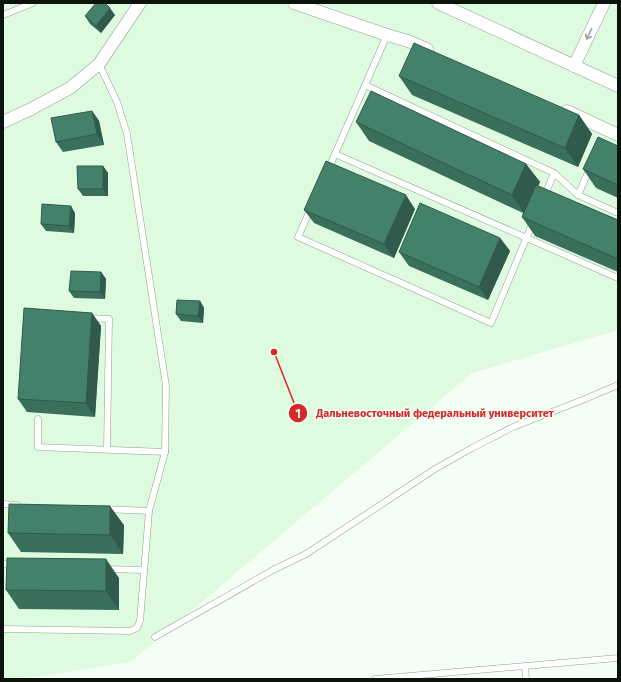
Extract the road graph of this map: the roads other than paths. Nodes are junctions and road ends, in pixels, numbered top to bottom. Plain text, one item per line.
1 (33, 3) edge
2 (140, 3) edge
3 (294, 3) edge
4 (438, 3) edge
5 (604, 3) edge
6 (3, 15) edge
7 (387, 35) junction
8 (437, 54) edge
9 (99, 64) junction
10 (574, 66) junction
11 (616, 83) edge
12 (365, 85) junction
13 (558, 107) edge
14 (3, 122) edge
15 (610, 134) edge
16 (335, 154) junction
17 (594, 159) edge
18 (554, 173) junction
19 (324, 177) edge
20 (578, 195) junction
21 (542, 202) edge
22 (313, 204) edge
23 (618, 213) edge
24 (535, 216) edge
25 (526, 238) junction
26 (618, 278) edge
27 (80, 318) edge
28 (618, 385) edge
29 (38, 419) dead end
30 (108, 449) junction
31 (165, 452) junction
32 (3, 504) edge
33 (26, 505) edge
34 (95, 508) edge
35 (149, 511) junction
36 (3, 564) edge
37 (19, 565) edge
38 (97, 568) edge
39 (144, 570) junction
40 (3, 629) edge
41 (155, 637) dead end
42 (618, 658) edge
43 (525, 666) junction
44 (375, 679) edge
45 (526, 679) edge

1 - 6 lane
2 - 9 street
3 - 7 street
4 - 10 street
5 -> 10 street
7 - 8 street
7 - 12 lane
9 - 14 street
9 - 31 lane
10 - 11 street
12 - 16 lane
12 - 18 lane
13 - 15 street
16 - 19 lane
16 - 25 lane
17 - 20 lane
18 - 20 lane
18 - 21 lane
20 - 23 lane
22 - 25 lane
24 - 25 lane
25 - 26 lane
27 - 30 lane
28 - 41 lane
29 - 30 lane
30 - 31 lane
31 - 35 lane
32 - 33 lane
34 - 35 lane
35 - 39 lane
36 - 37 lane
38 - 39 lane
39 - 40 lane
42 - 43 lane
43 - 44 lane
43 - 45 lane

